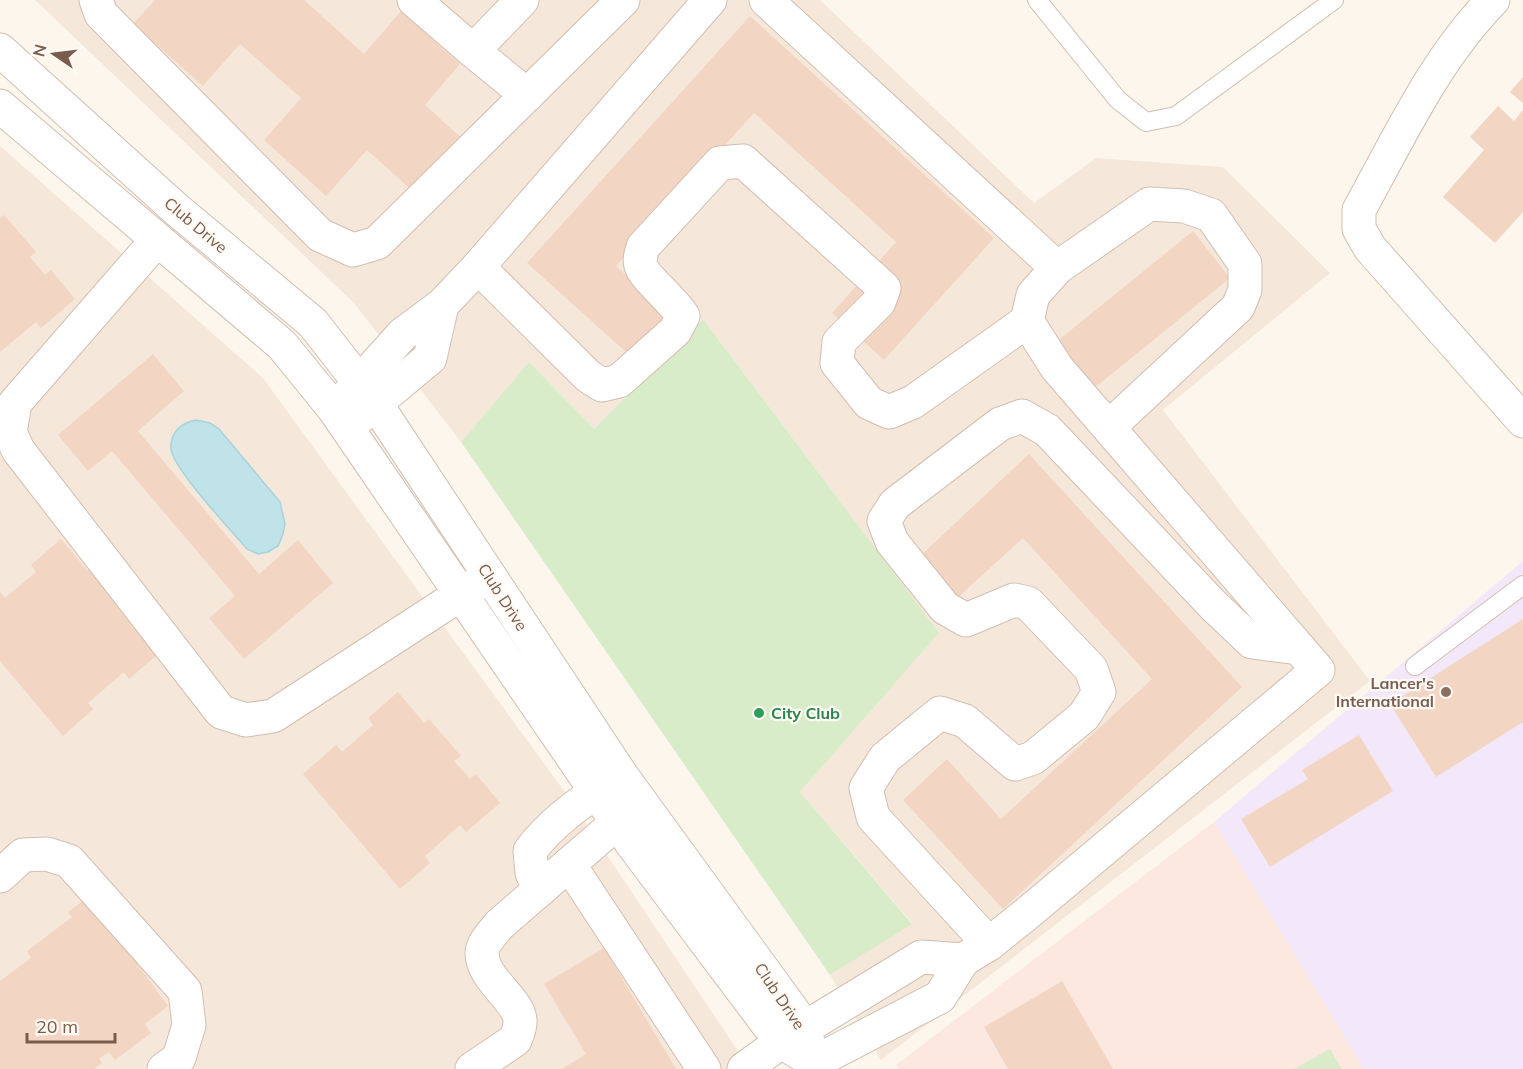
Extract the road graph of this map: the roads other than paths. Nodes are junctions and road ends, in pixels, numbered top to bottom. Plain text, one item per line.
1 (96, 0) edge
2 (414, 0) edge
3 (522, 0) edge
4 (623, 0) edge
5 (710, 0) edge
6 (766, 0) edge
7 (1036, 0) edge
8 (1334, 0) edge
9 (1493, 0) edge
10 (0, 50) edge
11 (473, 51) junction
12 (527, 95) junction
13 (0, 106) edge
14 (157, 240) junction
15 (478, 267) junction
16 (1057, 268) junction
17 (1027, 321) junction
18 (367, 393) junction
19 (341, 419) junction
20 (1523, 421) edge
21 (1109, 427) junction
22 (490, 576) junction
23 (1523, 585) edge
24 (461, 595) junction
25 (1299, 648) junction
26 (1416, 666) dead end
27 (619, 798) junction
28 (569, 864) junction
29 (0, 876) edge
30 (540, 890) junction
31 (976, 952) junction
32 (792, 1035) junction
33 (818, 1066) edge
34 (164, 1069) edge
35 (472, 1069) edge
36 (704, 1069) edge
37 (744, 1069) edge

1 - 12 street
2 - 11 street
3 - 11 street
4 - 12 street
5 - 15 street
6 - 16 street
7 - 8 lane
9 - 20 street
10 - 18 street, Club Drive
11 - 12 street
13 - 14 street, Club Drive
14 - 19 street, Club Drive
14 - 24 street
15 - 17 street
15 - 18 street
16 - 17 street
16 - 21 street
17 - 21 street
18 - 19 street
18 - 22 street, Club Drive
19 - 24 street, Club Drive
21 - 25 street
22 - 24 street
22 - 27 street, Club Drive
23 - 26 lane
24 - 27 street, Club Drive
25 - 31 street
25 - 31 street
27 - 28 street
27 - 30 street
27 - 32 street, Club Drive
28 - 30 street
28 - 36 street
29 - 34 street
30 - 35 street
31 - 32 street
31 - 33 street
32 - 33 street, Club Drive
32 - 37 street

